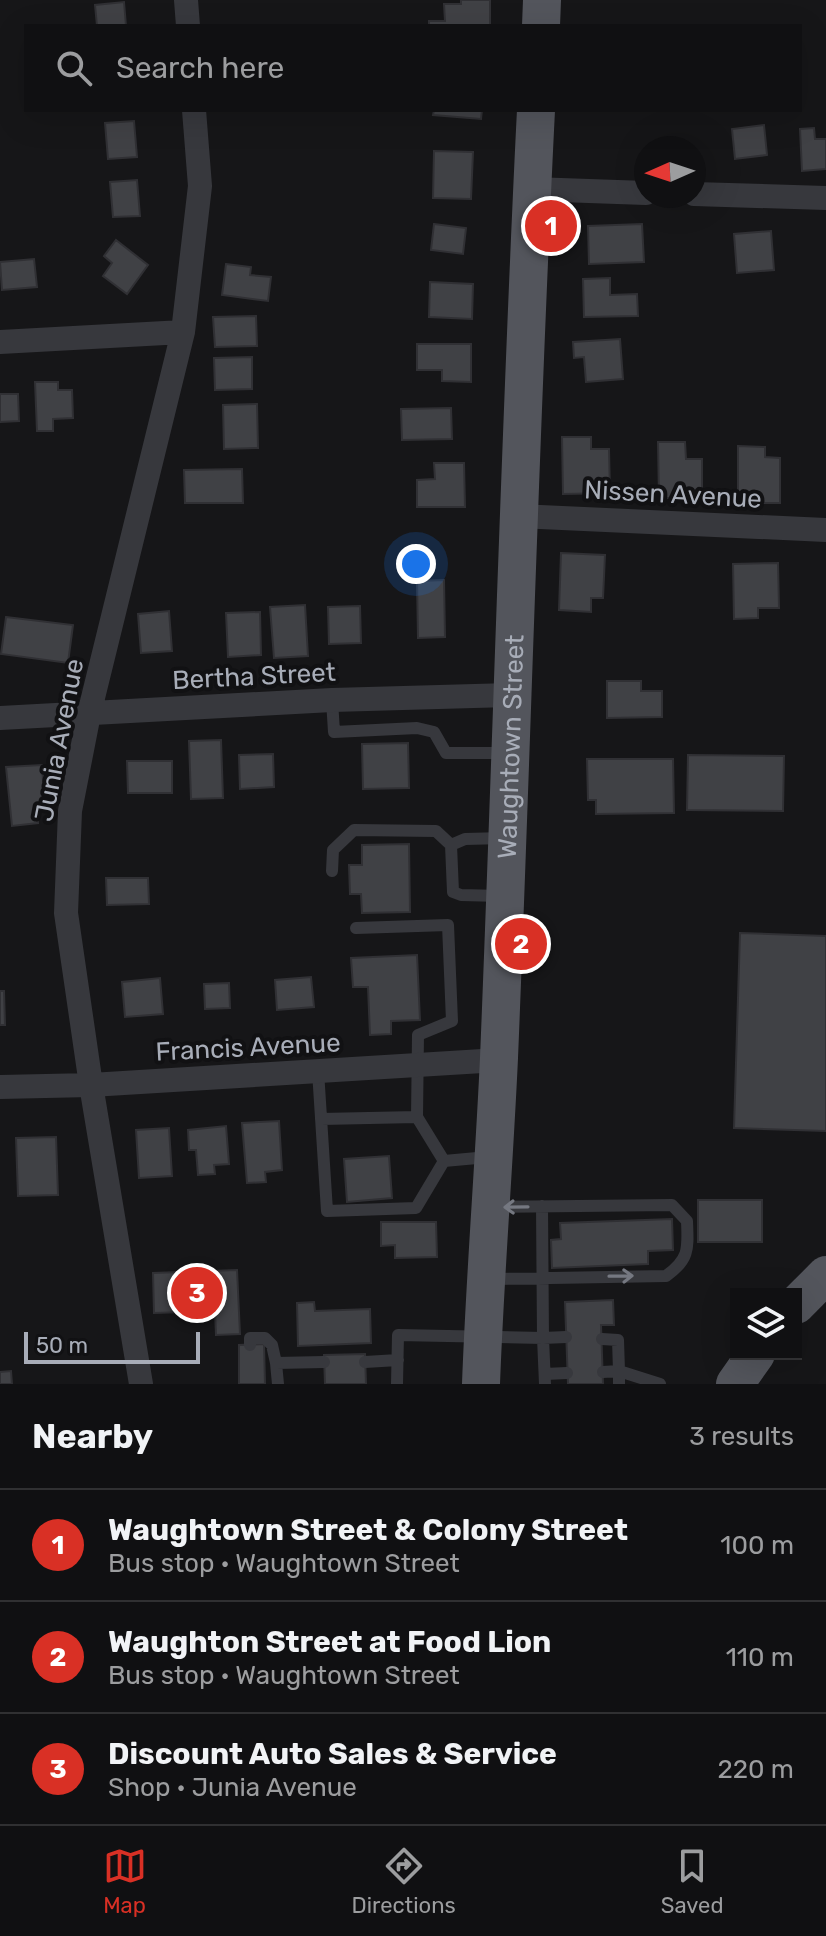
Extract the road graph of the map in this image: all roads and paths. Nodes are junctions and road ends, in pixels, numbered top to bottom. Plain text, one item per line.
1 (186, 0) edge
2 (542, 0) edge
3 (188, 24) edge
4 (541, 24) edge
5 (194, 112) edge
6 (536, 112) edge
7 (532, 189) junction
8 (634, 193) edge
9 (706, 194) edge
10 (826, 198) edge
11 (183, 332) junction
12 (0, 342) edge
13 (518, 516) junction
14 (826, 519) edge
15 (826, 530) edge
16 (511, 695) junction
17 (416, 712) junction
18 (89, 714) junction
19 (0, 718) edge
20 (510, 753) junction
21 (506, 838) junction
22 (451, 845) junction
23 (332, 871) dead end
24 (504, 896) junction
25 (356, 928) dead end
26 (499, 1060) junction
27 (418, 1066) junction
28 (318, 1071) junction
29 (91, 1085) junction
30 (0, 1087) edge
31 (417, 1117) junction
32 (321, 1119) junction
33 (493, 1156) junction
34 (444, 1161) junction
35 (542, 1206) junction
36 (489, 1207) junction
37 (826, 1275) edge
38 (543, 1278) junction
39 (485, 1280) junction
40 (802, 1299) edge
41 (483, 1336) junction
42 (566, 1337) dead end
43 (543, 1338) junction
44 (602, 1339) dead end
45 (250, 1345) dead end
46 (398, 1360) junction
47 (752, 1360) edge
48 (324, 1362) dead end
49 (365, 1362) dead end
50 (276, 1363) junction
51 (603, 1372) dead end
52 (567, 1373) dead end
53 (619, 1378) edge
54 (545, 1379) edge
55 (141, 1384) edge
56 (278, 1384) edge
57 (397, 1384) edge
58 (481, 1384) edge
59 (660, 1384) edge
60 (735, 1384) edge

1 - 3 street
2 - 4 main road
5 - 11 street, Junia Avenue
6 - 7 main road, Waughtown Street
7 - 8 street
7 - 13 main road, Waughtown Street
9 - 10 street
11 - 12 street
11 - 18 street, Junia Avenue
13 - 15 street, Nissen Avenue
13 - 16 main road, Waughtown Street
14 - 15 street
16 - 17 street, Bertha Street
16 - 20 main road, Waughtown Street
17 - 18 street, Bertha Street
17 - 20 lane
18 - 19 street, Bertha Street
18 - 29 street, Junia Avenue
20 - 21 main road, Waughtown Street
21 - 22 lane
21 - 24 main road, Waughtown Street
22 - 23 lane
22 - 24 lane
24 - 26 main road, Waughtown Street
25 - 27 lane
26 - 27 street, Francis Avenue
26 - 33 main road, Waughtown Street
27 - 28 street, Francis Avenue
27 - 31 lane
28 - 29 street, Francis Avenue
28 - 32 lane
29 - 30 street, Francis Avenue
29 - 55 street, Junia Avenue
31 - 32 lane
31 - 34 lane
32 - 34 lane
33 - 34 lane
33 - 36 main road, Waughtown Street
35 -> 36 lane
35 - 38 lane
38 -> 35 lane
36 - 39 main road, Waughtown Street
37 - 40 main road
38 - 39 lane
38 - 43 lane
39 - 41 main road, Waughtown Street
41 - 43 lane
41 - 46 lane
41 - 58 main road, Waughtown Street
42 - 43 lane
43 - 54 lane
44 - 53 lane
45 - 50 lane
46 - 49 lane
46 - 57 lane
47 - 60 main road
48 - 50 lane
50 - 56 lane
51 - 53 lane
52 - 54 lane
53 - 59 lane

